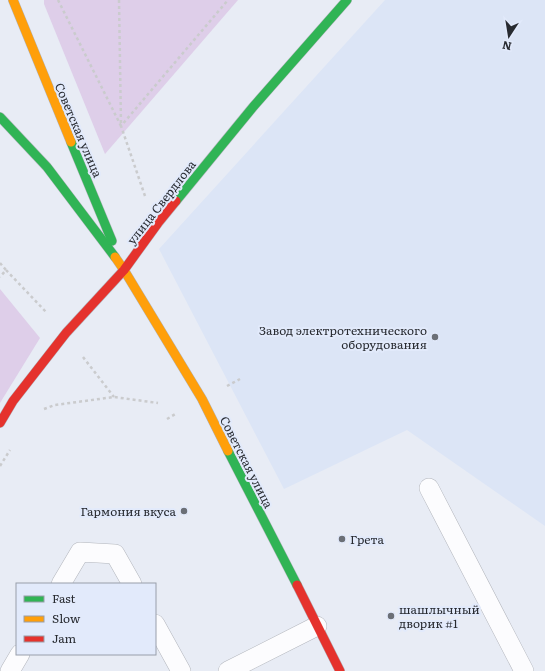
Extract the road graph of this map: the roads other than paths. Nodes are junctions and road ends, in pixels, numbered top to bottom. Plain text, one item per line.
1 (13, 0) edge
2 (346, 0) edge
3 (0, 117) edge
4 (124, 270) junction
5 (0, 423) edge
6 (429, 488) dead end
7 (62, 583) edge
8 (131, 583) edge
9 (156, 626) edge
10 (317, 626) junction
11 (19, 655) edge
12 (10, 671) edge
13 (181, 671) edge
14 (228, 671) edge
15 (340, 671) edge
16 (524, 671) edge

1 - 4 main road, Советская улица
2 - 4 main road, улица Свердлова
3 - 4 main road, Советская улица
4 - 5 main road, улица Свердлова
4 - 10 main road, Советская улица
6 - 16 lane
7 - 8 lane
9 - 13 lane
10 - 14 lane
10 - 15 main road, Советская улица
11 - 12 lane

